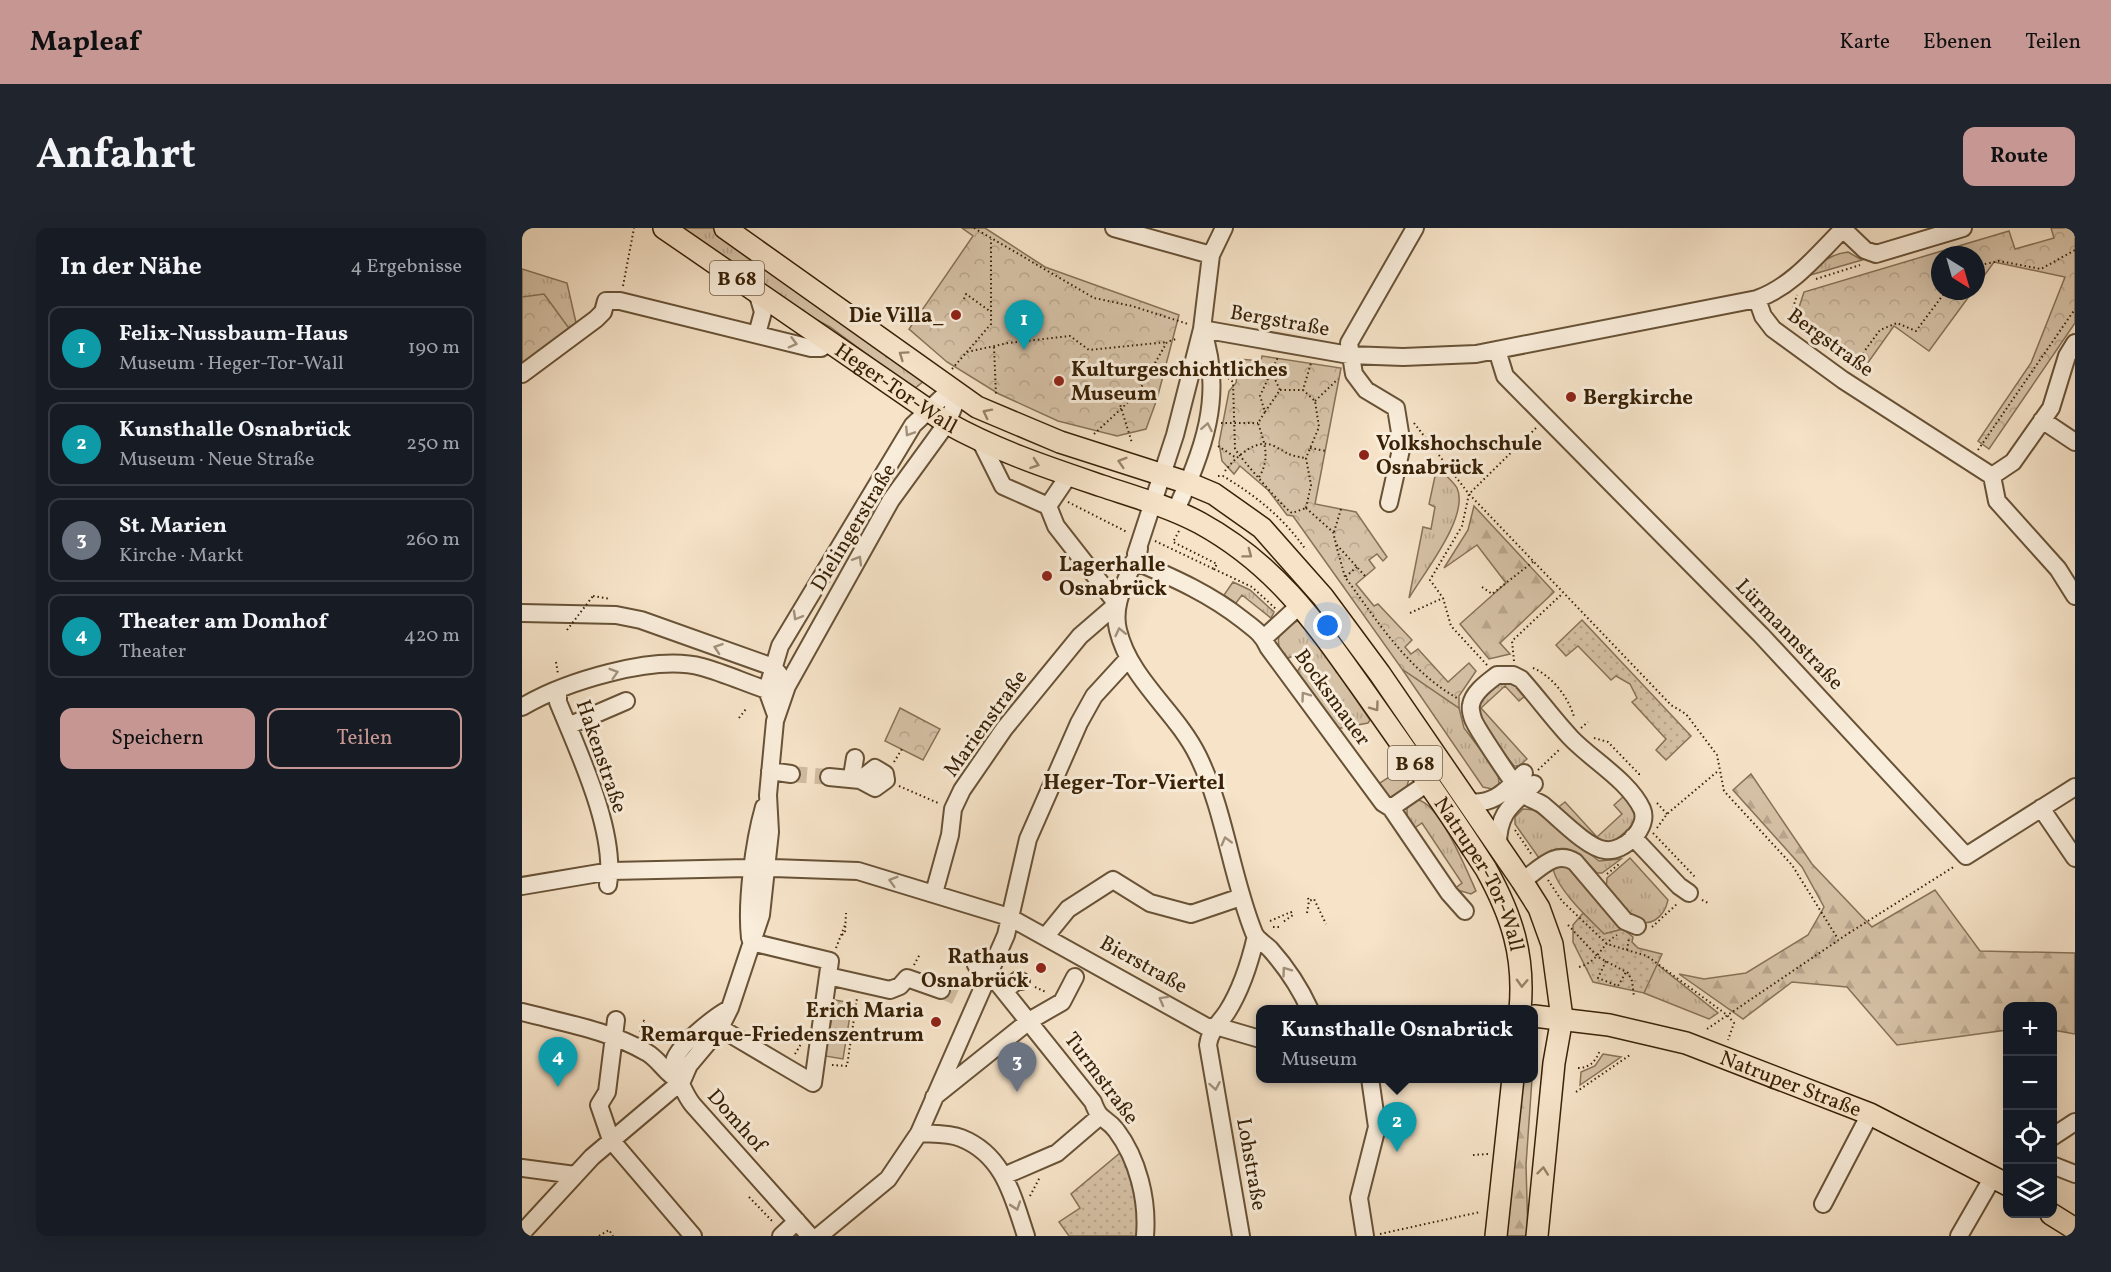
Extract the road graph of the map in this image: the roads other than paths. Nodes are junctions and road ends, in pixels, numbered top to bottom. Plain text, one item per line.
1 (664, 228) edge
2 (725, 228) edge
3 (1114, 228) edge
4 (1224, 228) edge
5 (1415, 228) edge
6 (1963, 228) edge
7 (1843, 229) edge
8 (1211, 255) junction
9 (757, 292) junction
10 (1757, 299) junction
11 (1202, 329) junction
12 (757, 334) junction
13 (828, 343) junction
14 (2075, 343) edge
15 (1497, 350) junction
16 (1350, 361) junction
17 (522, 374) edge
18 (953, 385) junction
19 (927, 411) junction
20 (2042, 420) junction
21 (947, 423) junction
22 (981, 442) junction
23 (2075, 442) edge
24 (1069, 475) junction
25 (1163, 475) junction
26 (1992, 476) junction
27 (1188, 483) junction
28 (1153, 503) junction
29 (1389, 503) dead end
30 (1048, 506) junction
31 (1177, 521) junction
32 (1141, 551) junction
33 (2075, 596) edge
34 (1117, 604) junction
35 (1300, 605) junction
36 (522, 614) edge
37 (1265, 637) junction
38 (1127, 660) junction
39 (773, 667) junction
40 (787, 685) junction
41 (767, 690) junction
42 (551, 693) junction
43 (626, 701) dead end
44 (524, 702) edge
45 (776, 715) junction
46 (568, 726) junction
47 (855, 758) dead end
48 (770, 771) junction
49 (791, 774) tunnel mouth
50 (829, 777) tunnel mouth
51 (854, 779) junction
52 (886, 780) road end
53 (1429, 782) junction
54 (1525, 782) junction
55 (2075, 787) edge
56 (1467, 802) junction
57 (1391, 808) junction
58 (2041, 808) junction
59 (1633, 837) junction
60 (1498, 845) junction
61 (2075, 858) edge
62 (761, 868) junction
63 (609, 878) junction
64 (1522, 881) junction
65 (522, 886) edge
66 (1689, 892) dead end
67 (934, 893) junction
68 (1241, 897) junction
69 (1465, 911) dead end
70 (1009, 917) junction
71 (1633, 929) road end
72 (1046, 936) junction
73 (1256, 936) junction
74 (751, 942) junction
75 (982, 968) junction
76 (1080, 968) junction
77 (828, 976) junction
78 (941, 990) tunnel mouth
79 (1004, 991) junction
80 (1039, 991) junction
81 (1308, 1005) edge
82 (1521, 1005) edge
83 (730, 1008) junction
84 (522, 1012) edge
85 (1538, 1016) edge
86 (1562, 1018) junction
87 (1029, 1021) junction
88 (614, 1028) junction
89 (720, 1028) junction
90 (1212, 1028) junction
91 (1256, 1038) edge
92 (682, 1081) junction
93 (1371, 1083) edge
94 (1512, 1083) edge
95 (932, 1099) junction
96 (1870, 1114) junction
97 (1099, 1117) junction
98 (2075, 1122) edge
99 (919, 1133) junction
100 (2057, 1134) edge
101 (611, 1140) junction
102 (2057, 1167) edge
103 (522, 1168) edge
104 (2075, 1174) edge
105 (575, 1175) junction
106 (1006, 1175) junction
107 (2003, 1182) edge
108 (1823, 1204) dead end
109 (2057, 1218) edge
110 (797, 1221) junction
111 (2075, 1229) edge
112 (522, 1233) edge
113 (783, 1235) edge
114 (693, 1236) edge
115 (810, 1236) edge
116 (819, 1236) edge
117 (1026, 1236) edge
118 (1145, 1236) edge
119 (1241, 1236) edge
120 (1365, 1236) edge
121 (1497, 1236) edge
122 (1537, 1236) edge
123 (1959, 1236) edge

1 - 9 main road, Heger-Tor-Wall / B 68
18 -> 2 main road, Heger-Tor-Wall / B 68
3 - 8 street
4 - 8 street
5 - 16 street, Bergstraße
6 - 7 street
7 - 10 street
8 - 11 street
9 - 12 street
9 - 13 main road, Heger-Tor-Wall / B 68
10 - 15 street, Bergstraße
10 - 26 street, Bergstraße
11 - 16 street, Bergstraße
11 - 25 street
27 -> 11 street
12 -> 13 street
12 - 17 street
13 - 19 main road, Heger-Tor-Wall / B 68
14 - 20 street
15 - 16 street, Bergstraße
15 - 58 street, Lürmannstraße
16 - 29 street
18 - 19 street, Dielingerstraße
18 - 21 street, Dielingerstraße
25 -> 18 main road, Heger-Tor-Wall / B 68
19 - 21 main road, Heger-Tor-Wall / B 68
19 -> 39 street, Dielingerstraße
20 - 23 street
20 - 26 street
21 - 22 main road, Heger-Tor-Wall / B 68
40 -> 21 street, Dielingerstraße
22 -> 24 main road, Heger-Tor-Wall / B 68
22 - 30 street
24 - 28 main road, Heger-Tor-Wall / B 68
24 - 30 street
25 - 27 main road, Natruper-Tor-Wall / B 68
25 - 28 street
26 - 33 street
27 - 31 street
27 - 56 main road, Natruper-Tor-Wall / B 68
28 - 31 main road, Natruper-Tor-Wall / B 68
28 - 32 street
30 - 34 street
31 -> 35 main road, Natruper-Tor-Wall / B 68
32 - 34 street
32 - 37 street, Bocksmauer
38 -> 34 street
34 - 67 street, Marienstraße
35 - 37 street
35 -> 53 main road, Natruper-Tor-Wall / B 68
39 -> 36 street
57 -> 37 street, Bocksmauer
68 -> 38 street
38 - 70 street
39 - 40 street
39 - 41 street, Dielingerstraße
40 - 41 street
40 - 45 street, Dielingerstraße
42 -> 41 street
41 - 45 street, Dielingerstraße
42 - 44 street
42 - 46 street, Hakenstraße
43 - 46 street
45 - 48 street, Dielingerstraße
46 - 63 street, Hakenstraße
47 - 51 street
48 - 49 street
48 - 62 street, Dielingerstraße
50 - 51 street
51 - 52 street
53 - 57 street
53 -> 82 main road, Natruper-Tor-Wall / B 68
54 - 56 street, Natruper-Tor-Wall
54 - 59 street
54 - 59 street
54 - 60 street, Natruper-Tor-Wall
55 - 58 street
56 - 60 main road, Natruper-Tor-Wall / B 68
57 - 69 street, Bocksmauer
58 - 61 street
59 - 66 street
60 - 64 main road, Natruper-Tor-Wall / B 68
62 - 63 street, Bierstraße
67 -> 62 street, Bierstraße
62 - 74 street, Dielingerstraße
63 - 65 street, Bierstraße
64 - 71 street
64 - 86 main road, Natruper-Tor-Wall / B 68
67 - 70 street, Bierstraße
68 - 72 street
68 - 73 street
70 - 72 street, Bierstraße
70 - 75 street
72 - 76 street, Bierstraße
81 -> 73 street
73 - 90 street
74 - 77 street
74 - 83 street, Dielingerstraße
75 - 79 street, Turmstraße
75 - 95 street
76 - 80 street
90 -> 76 street, Bierstraße
77 - 78 street
77 - 89 street
79 - 80 street
79 - 87 street, Turmstraße
80 - 87 street
83 - 89 street, Dielingerstraße
83 - 92 street
84 - 88 street, Domhof
85 - 86 main road, Natruper Straße
86 - 96 main road, Natruper Straße
122 -> 86 main road, B 68
87 - 95 street
87 - 97 street, Turmstraße
88 - 92 street, Domhof
88 - 101 street
89 - 92 street, Dielingerstraße
90 - 91 street, Bierstraße
90 -> 119 street, Lohstraße
92 - 101 street, Dielingerstraße
92 - 110 street, Domhof
93 - 120 street
94 - 121 main road
95 - 99 street
96 - 107 main road, Natruper Straße
96 - 108 street
97 - 106 street
97 - 118 street, Turmstraße
98 - 100 street
99 - 106 street
99 - 116 street
101 - 105 street, Dielingerstraße
101 - 114 street
102 - 104 street
103 - 105 street
105 - 112 street, Dielingerstraße
106 -> 117 street
107 - 123 street
109 - 111 main road
110 - 113 street
110 - 115 street, Domhof

